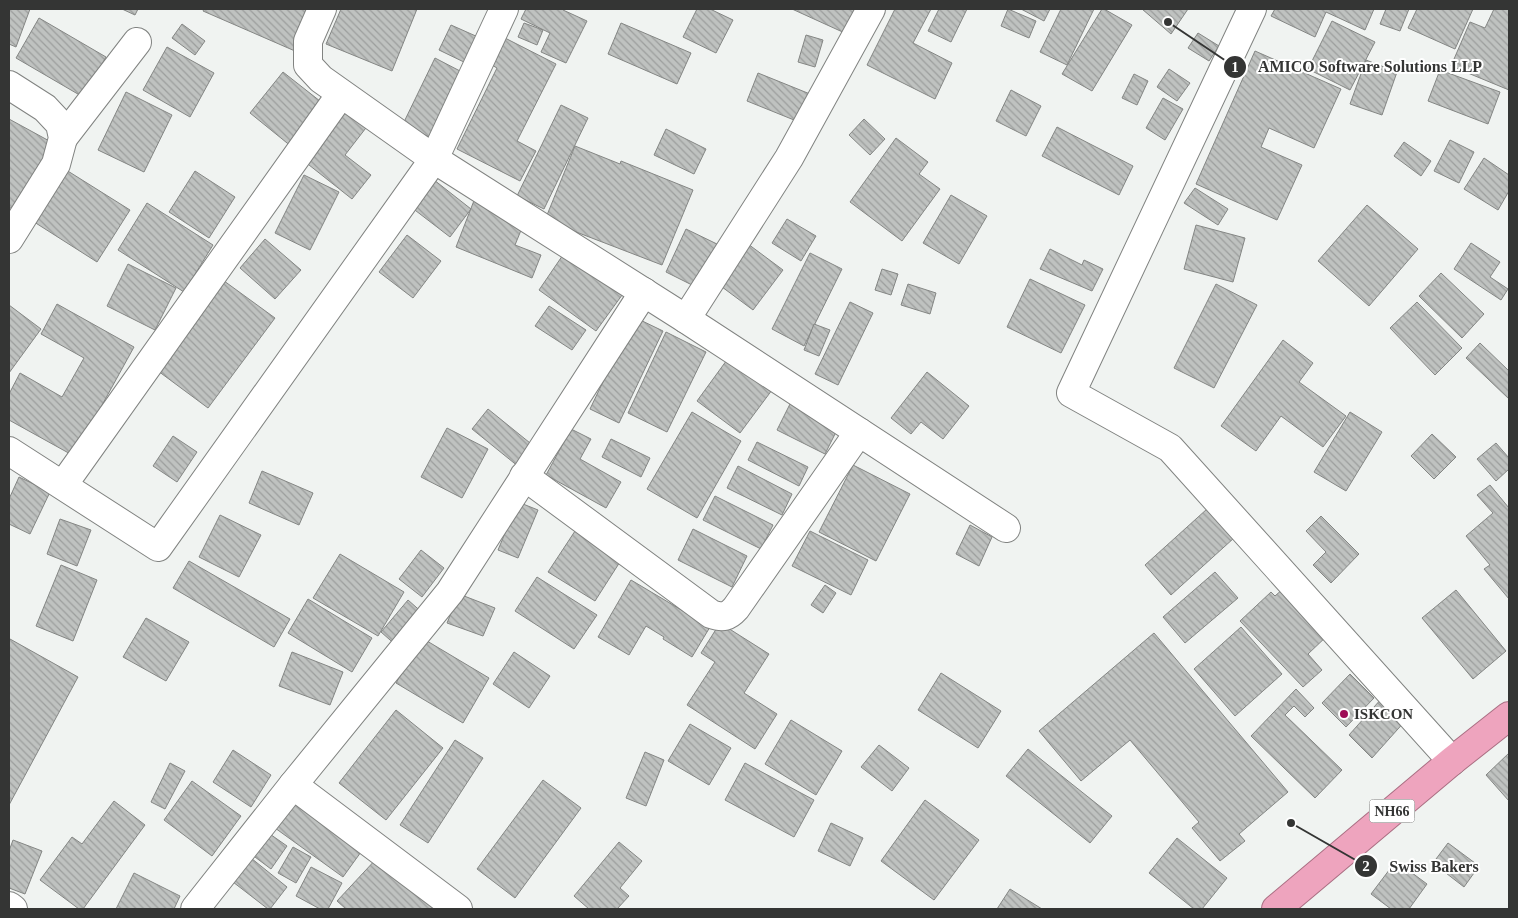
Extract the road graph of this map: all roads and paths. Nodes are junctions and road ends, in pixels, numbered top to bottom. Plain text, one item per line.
1 (322, 9) edge
2 (504, 9) edge
3 (871, 9) edge
4 (1252, 9) edge
5 (137, 42) dead end
6 (9, 85) edge
7 (341, 94) junction
8 (63, 138) junction
9 (434, 158) junction
10 (9, 239) edge
11 (644, 292) junction
12 (686, 319) junction
13 (859, 432) junction
14 (9, 451) edge
15 (524, 476) junction
16 (63, 485) junction
17 (1006, 528) dead end
18 (1509, 716) edge
19 (1452, 761) junction
20 (293, 785) junction
21 (9, 906) edge
22 (13, 909) edge
23 (195, 909) edge
24 (458, 909) edge
25 (1276, 909) edge

1 - 7 street
2 - 9 street
3 - 12 street
4 - 19 street
5 - 8 street
6 - 8 street
7 - 9 street
7 - 16 street
8 - 10 street
9 - 11 street
9 - 16 street
11 - 12 street
11 - 15 street
12 - 13 street
13 - 15 street
13 - 17 street
14 - 16 street
15 - 20 street
18 - 19 highway, NH66
19 - 25 highway, NH66
20 - 23 street
20 - 24 street
21 - 22 street

